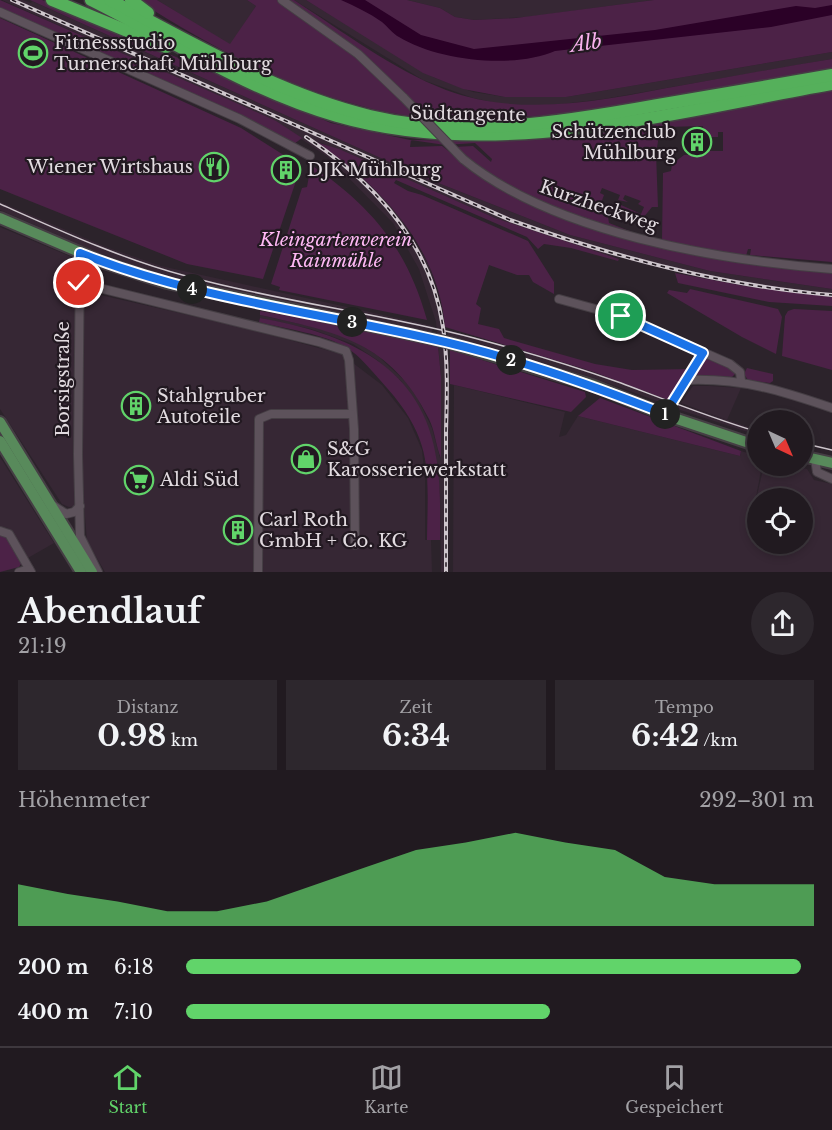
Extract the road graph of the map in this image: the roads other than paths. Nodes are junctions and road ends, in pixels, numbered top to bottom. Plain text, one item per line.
1 (52, 0) edge
2 (90, 0) edge
3 (110, 0) edge
4 (131, 0) edge
5 (282, 0) edge
6 (0, 12) edge
7 (181, 37) junction
8 (201, 58) junction
9 (832, 75) edge
10 (832, 84) edge
11 (310, 156) dead end
12 (0, 218) edge
13 (80, 253) junction
14 (832, 269) edge
15 (79, 283) junction
16 (559, 299) dead end
17 (703, 353) junction
18 (688, 380) junction
19 (744, 382) junction
20 (832, 408) edge
21 (351, 414) junction
22 (665, 414) junction
23 (0, 422) edge
24 (0, 441) edge
25 (747, 442) edge
26 (814, 459) joint
27 (832, 463) edge
28 (832, 479) edge
29 (51, 504) junction
30 (80, 506) junction
31 (3, 531) edge
32 (355, 545) dead end
33 (30, 570) edge
34 (19, 572) edge
35 (81, 572) edge
36 (92, 572) edge
37 (98, 572) edge
38 (258, 572) edge

1 - 8 highway
2 - 8 highway, Südtangente
3 - 7 highway, Südtangente
4 - 7 highway
5 - 14 street, Kurzheckweg, bridge
6 - 11 street
7 - 9 highway, Südtangente
8 - 10 highway, Südtangente
12 - 13 main road
13 - 15 street, Borsigstraße
13 - 22 main road, bridge
15 - 21 street
15 - 30 street, Borsigstraße
16 - 17 street
17 - 18 street
17 - 19 street
18 - 19 street
18 - 22 street
19 - 20 street
21 - 32 street
21 - 38 street
22 - 25 main road
23 - 29 main road
24 - 35 main road
26 - 27 main road
26 - 28 street
29 - 30 street
29 - 36 main road
30 - 37 street, Borsigstraße
31 - 33 street
33 - 34 street

